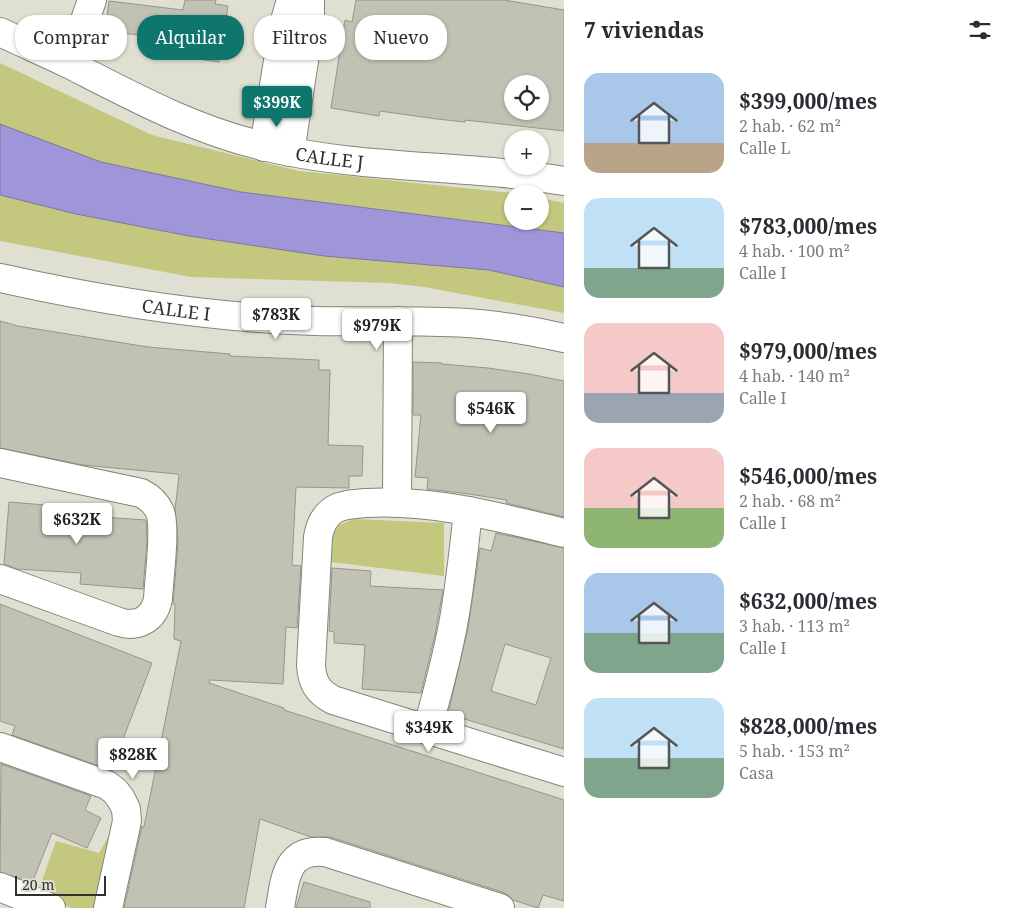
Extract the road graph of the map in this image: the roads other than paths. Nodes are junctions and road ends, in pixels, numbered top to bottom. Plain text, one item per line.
1 (92, 0) edge
2 (291, 0) edge
3 (310, 0) edge
4 (0, 32) edge
5 (67, 64) junction
6 (264, 146) junction
7 (290, 152) junction
8 (564, 181) edge
9 (0, 278) edge
10 (398, 321) junction
11 (564, 338) edge
12 (0, 463) edge
13 (397, 503) junction
14 (468, 511) junction
15 (564, 533) edge
16 (0, 579) edge
17 (427, 730) junction
18 (0, 747) edge
19 (564, 772) edge
20 (0, 887) edge
21 (51, 908) edge
22 (108, 908) edge
23 (280, 908) edge
24 (500, 908) edge

1 - 5 street
2 - 6 street
3 - 7 street
4 - 5 street, CALLE J
5 - 6 street, CALLE J
6 - 7 street, CALLE J
7 - 8 street, CALLE J
9 - 10 street, CALLE I
10 - 11 street, CALLE I
10 - 13 street
12 - 16 street
13 - 14 street
13 - 17 street
14 - 15 street
14 - 17 street
17 - 19 street
18 - 22 street
20 - 21 street
23 - 24 street

